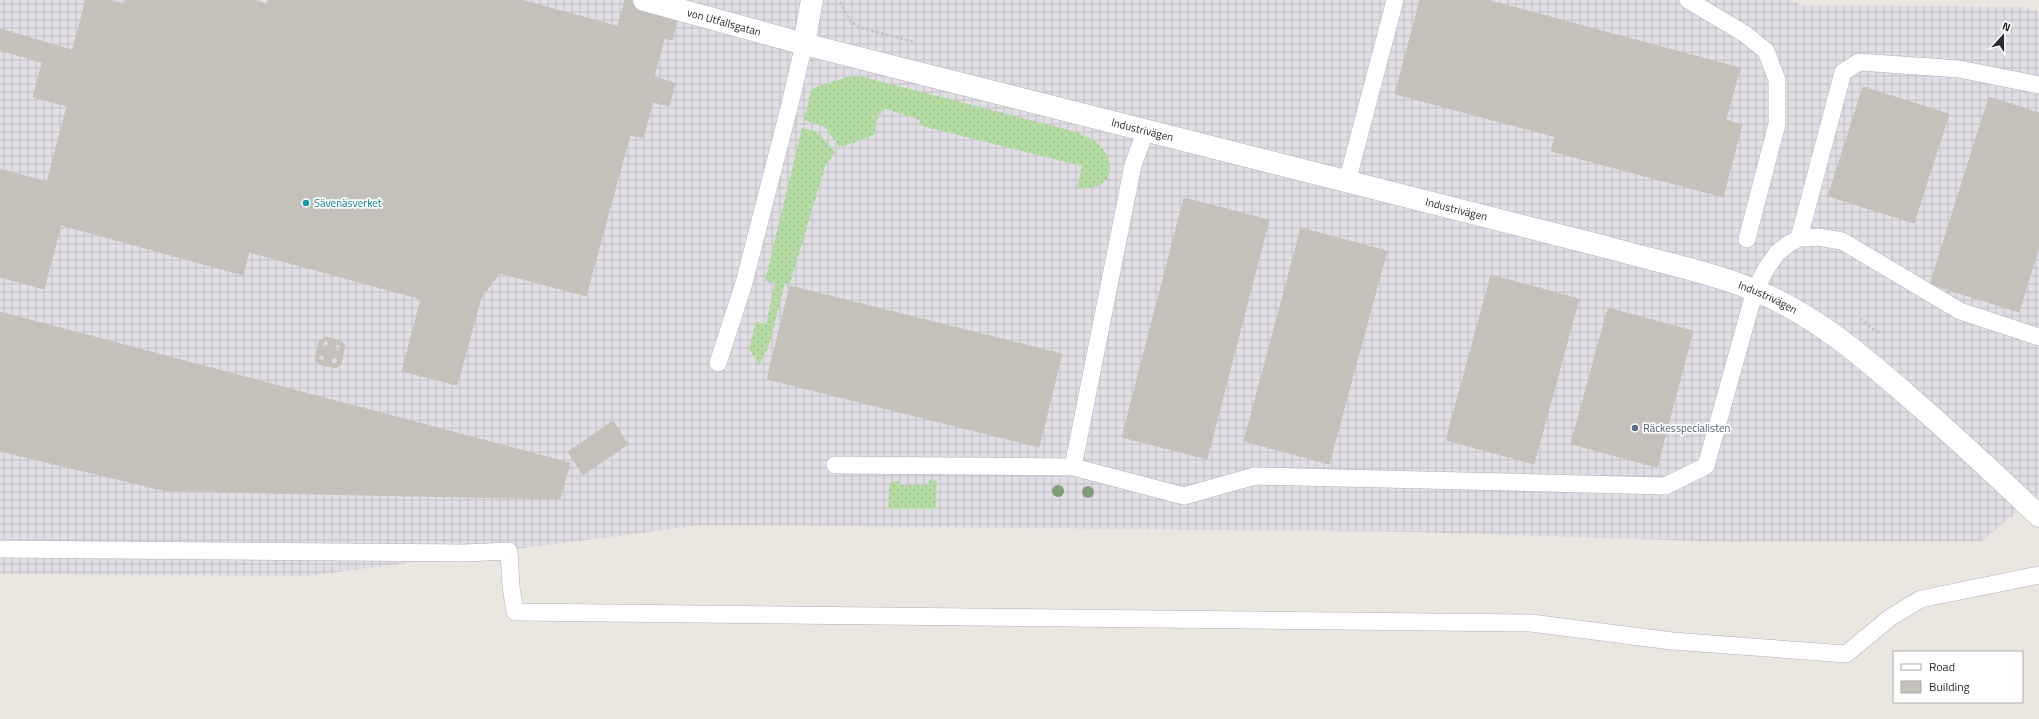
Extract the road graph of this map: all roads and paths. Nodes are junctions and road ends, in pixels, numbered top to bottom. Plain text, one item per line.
1 (644, 0) edge
2 (812, 0) edge
3 (1395, 0) edge
4 (1688, 0) edge
5 (804, 44) junction
6 (2039, 85) edge
7 (1146, 130) junction
8 (1347, 182) junction
9 (1799, 238) junction
10 (1747, 239) dead end
11 (1755, 290) junction
12 (2039, 337) edge
13 (718, 363) dead end
14 (836, 465) dead end
15 (1073, 467) junction
16 (2039, 516) edge
17 (0, 549) edge
18 (2039, 575) edge

1 - 5 street, von Utfallsgatan
2 - 5 street
3 - 8 lane
4 - 10 lane
5 - 7 street, Industrivägen
5 - 13 lane
6 - 9 lane
7 - 8 street, Industrivägen
7 - 15 lane
8 - 11 street, Industrivägen
9 - 11 lane
9 - 12 lane
11 - 15 lane
11 - 16 street, Industrivägen
14 - 15 lane
17 - 18 lane

